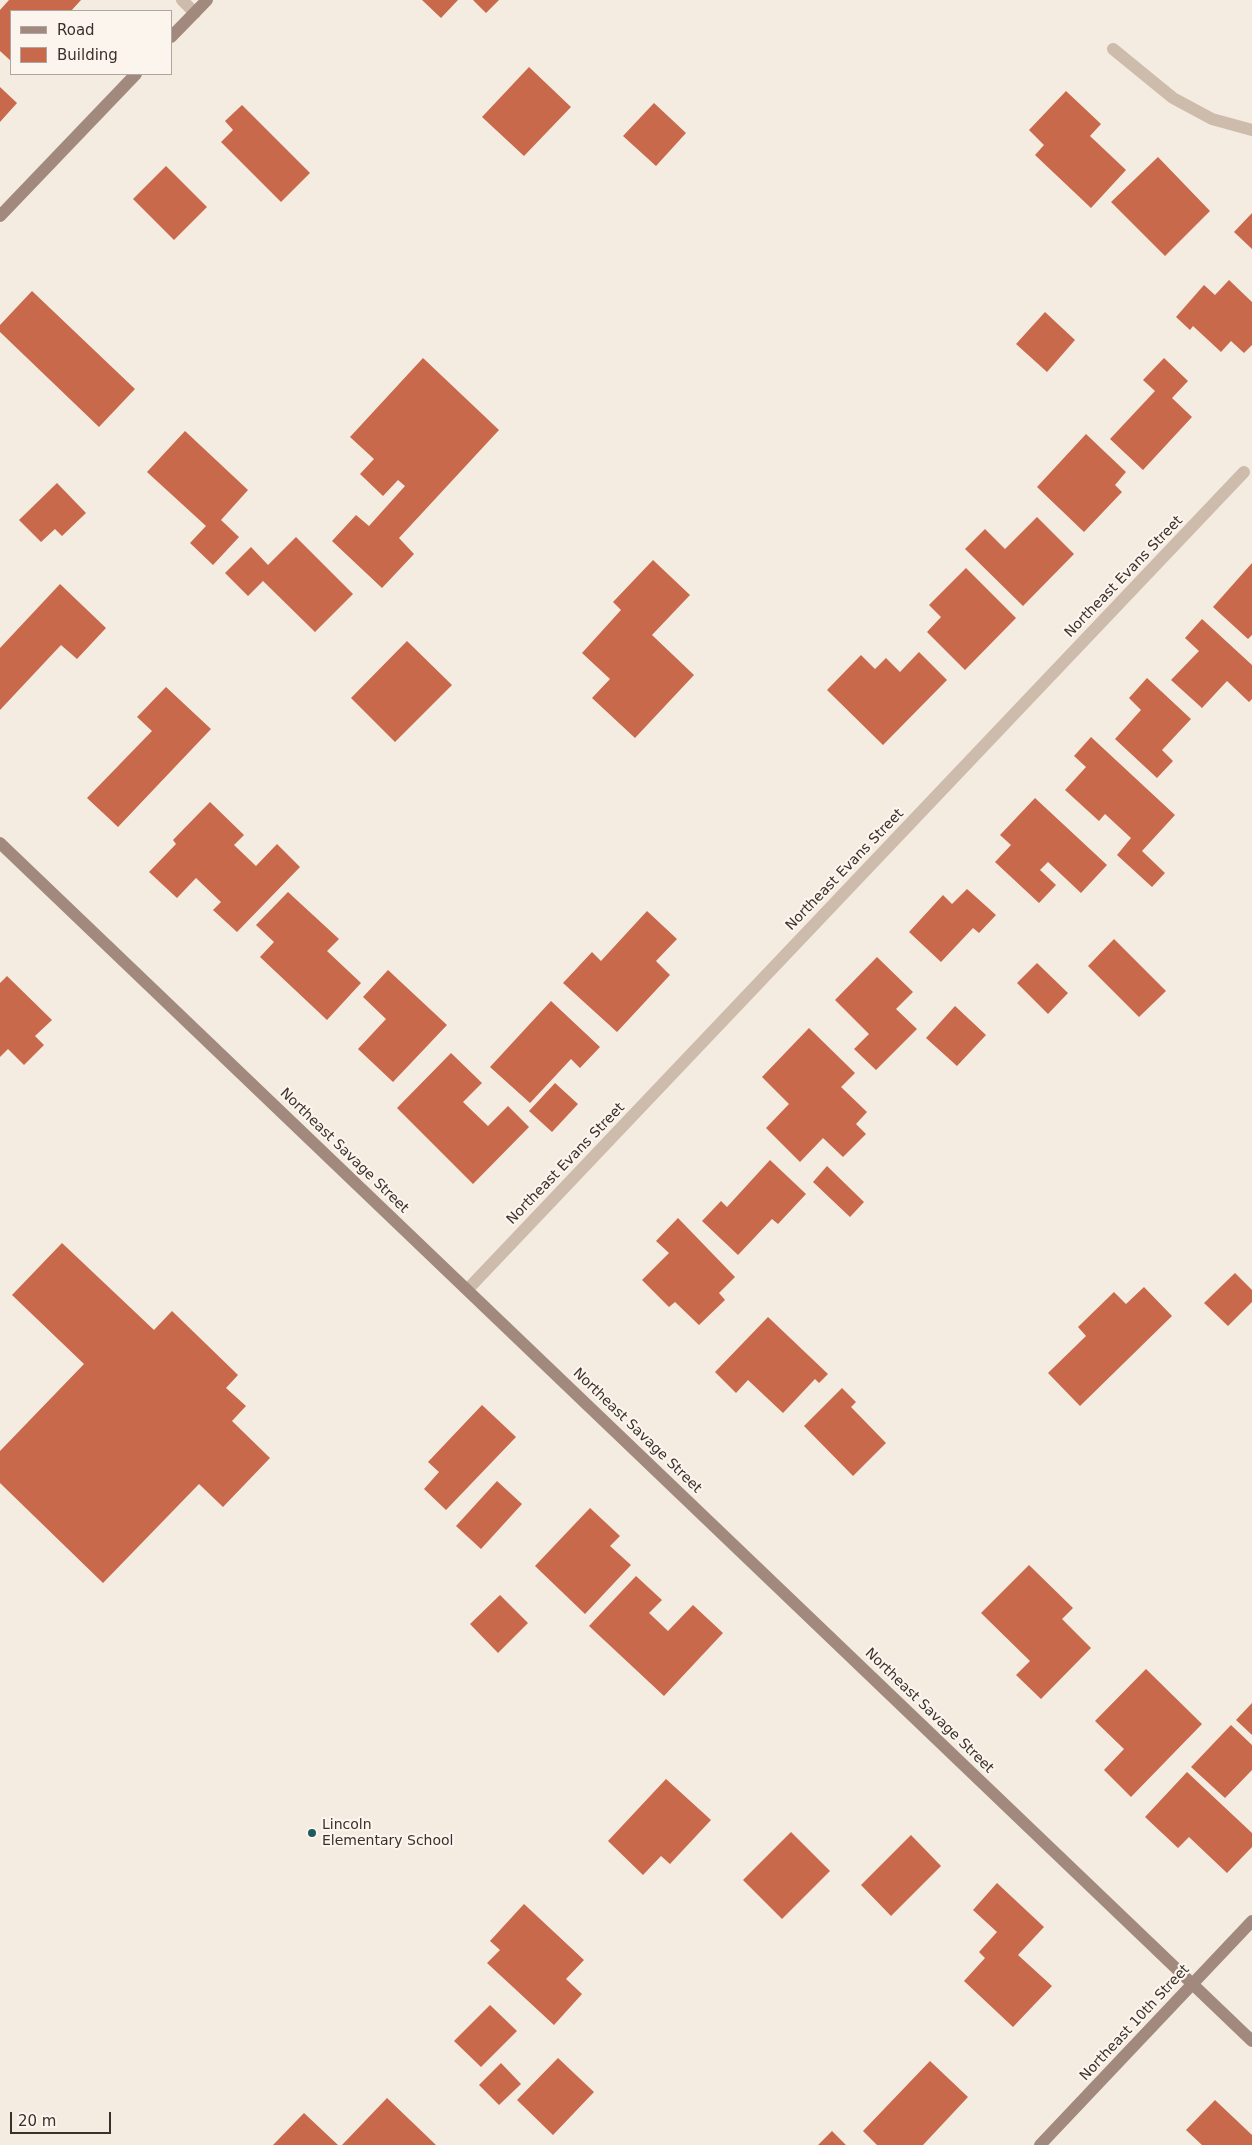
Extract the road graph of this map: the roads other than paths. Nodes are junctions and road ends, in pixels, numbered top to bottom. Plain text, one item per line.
1 (182, 0) edge
2 (207, 0) edge
3 (195, 13) junction
4 (172, 37) edge
5 (1113, 49) dead end
6 (135, 75) edge
7 (1252, 130) edge
8 (0, 216) edge
9 (1244, 472) dead end
10 (0, 843) edge
11 (468, 1289) junction
12 (1252, 1921) edge
13 (1193, 1984) junction
14 (1252, 2041) edge
15 (1040, 2145) edge

1 - 3 street
2 - 3 street
3 - 4 street
5 - 7 street
6 - 8 street
9 - 11 street, Northeast Evans Street
10 - 11 street, Northeast Savage Street
11 - 13 street, Northeast Savage Street
12 - 13 street, Northeast 10th Street
13 - 14 street, Northeast Savage Street
13 - 15 street, Northeast 10th Street

